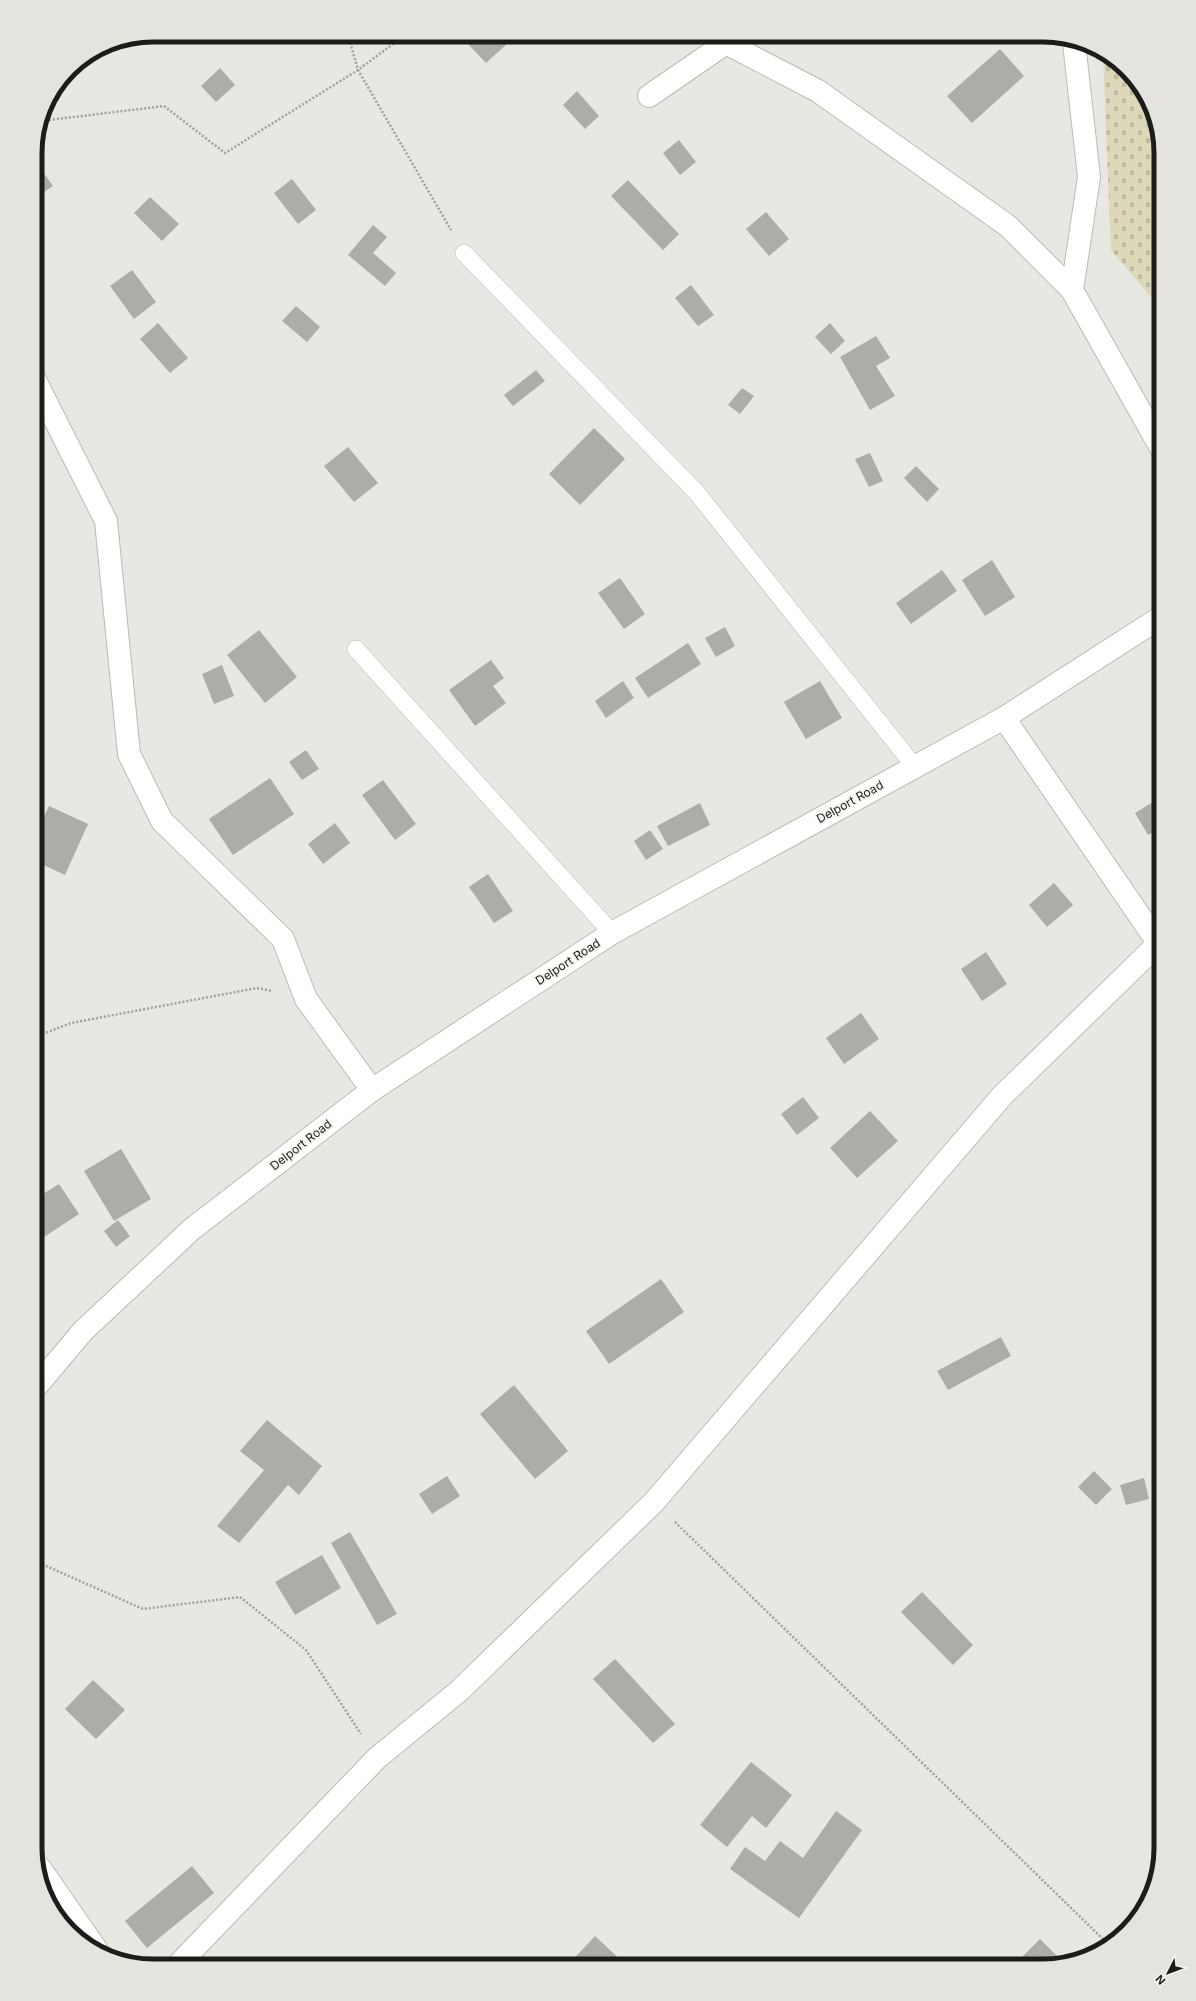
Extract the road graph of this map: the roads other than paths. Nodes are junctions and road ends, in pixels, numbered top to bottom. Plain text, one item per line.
1 (1074, 47) edge
2 (649, 96) dead end
3 (464, 252) road end
4 (1072, 290) junction
5 (42, 394) edge
6 (1154, 436) edge
7 (1154, 622) edge
8 (356, 650) dead end
9 (1004, 718) junction
10 (914, 767) junction
11 (612, 933) junction
12 (1154, 936) edge
13 (1154, 951) edge
14 (372, 1090) junction
15 (42, 1380) edge
16 (46, 1877) edge
17 (88, 1938) edge
18 (183, 1959) edge

1 - 4 street
2 - 4 street
3 - 10 lane
4 - 6 street
5 - 14 street
7 - 9 street, Delport Road
8 - 11 lane
9 - 10 street, Delport Road
9 - 12 street
10 - 11 street, Delport Road
11 - 14 street, Delport Road
13 - 18 street
14 - 15 street, Delport Road
16 - 17 street

